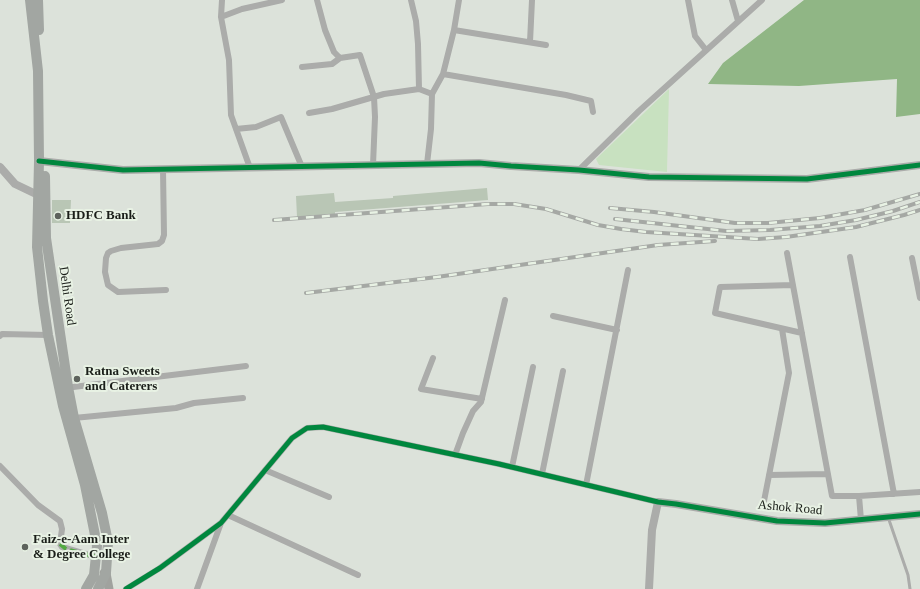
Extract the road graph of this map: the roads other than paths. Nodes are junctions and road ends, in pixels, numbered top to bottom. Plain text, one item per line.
1 (30, 0) edge
2 (38, 0) edge
3 (222, 0) edge
4 (282, 0) edge
5 (317, 0) edge
6 (410, 0) edge
7 (459, 0) edge
8 (532, 0) edge
9 (688, 0) edge
10 (732, 0) edge
11 (762, 0) edge
12 (221, 17) junction
13 (738, 21) junction
14 (454, 30) junction
15 (530, 42) junction
16 (546, 45) dead end
17 (706, 50) junction
18 (340, 58) junction
19 (302, 67) dead end
20 (443, 74) junction
21 (419, 89) junction
22 (432, 94) junction
23 (374, 97) junction
24 (593, 112) dead end
25 (309, 114) dead end
26 (236, 129) junction
27 (42, 161) junction
28 (427, 164) junction
29 (373, 165) junction
30 (920, 165) edge
31 (0, 167) edge
32 (250, 168) junction
33 (302, 168) junction
34 (163, 169) junction
35 (579, 170) junction
36 (42, 196) junction
37 (787, 253) dead end
38 (850, 257) dead end
39 (912, 258) dead end
40 (628, 270) dead end
41 (52, 276) junction
42 (40, 278) junction
43 (793, 285) junction
44 (166, 290) dead end
45 (920, 298) edge
46 (505, 300) dead end
47 (552, 316) dead end
48 (782, 329) junction
49 (616, 330) junction
50 (802, 333) junction
51 (48, 335) junction
52 (0, 336) edge
53 (433, 358) dead end
54 (246, 366) dead end
55 (533, 367) dead end
56 (563, 371) dead end
57 (64, 388) junction
58 (243, 398) dead end
59 (482, 399) junction
60 (74, 418) junction
61 (455, 455) junction
62 (0, 466) edge
63 (512, 467) junction
64 (265, 470) junction
65 (542, 474) junction
66 (828, 474) junction
67 (769, 475) junction
68 (586, 485) junction
69 (920, 492) edge
70 (894, 494) junction
71 (859, 496) junction
72 (329, 497) dead end
73 (764, 501) dead end
74 (658, 502) junction
75 (920, 514) edge
76 (228, 515) junction
77 (888, 517) junction
78 (861, 520) junction
79 (221, 523) junction
80 (96, 557) junction
81 (106, 573) junction
82 (94, 575) junction
83 (358, 575) dead end
84 (86, 589) edge
85 (98, 589) edge
86 (109, 589) edge
87 (126, 589) edge
88 (197, 589) edge
89 (649, 589) edge
90 (910, 589) edge

1 - 27 main road, Delhi Road
2 - 27 main road, Delhi Road
3 - 12 street
4 - 12 street
5 - 18 street
6 - 21 street
7 - 14 street
8 - 15 street
9 - 17 street
10 - 13 street
11 - 13 street
12 - 26 street
13 - 17 street
14 - 15 street
14 - 20 street
15 - 16 street
17 - 35 street
18 - 19 street
18 - 23 street
20 - 22 street
20 - 24 street
21 - 22 street
21 - 23 street
22 - 28 street
23 - 25 street
23 - 29 street
26 - 32 street
26 - 33 street
27 - 34 street
27 - 36 main road, Delhi Road
28 - 29 street
28 - 35 street
29 - 33 street
30 - 35 street
31 - 36 street
32 - 33 street
32 - 34 street
34 - 44 street
36 - 41 main road, Delhi Road
36 - 42 main road, Delhi Road
37 - 43 street
38 - 70 street
39 - 45 street
40 - 49 street
41 - 42 main road
41 - 57 main road, Delhi Road
42 - 51 main road, Delhi Road
43 - 48 street
43 - 50 street
46 - 59 street
47 - 49 street
48 - 50 street
48 - 67 street
49 - 68 street
50 - 66 street
51 - 52 street
51 - 57 main road, Delhi Road
53 - 59 street
54 - 57 street
55 - 63 street
56 - 65 street
57 - 60 main road, Delhi Road
57 - 80 main road
58 - 60 street
59 - 61 street
60 - 81 main road, Delhi Road
61 - 63 street
61 - 64 street
62 - 80 street
63 - 65 street
64 - 72 street
64 - 76 street
65 - 68 street
66 - 67 street
66 - 71 street
67 - 73 street
68 - 74 street
69 - 70 street
70 - 71 street
71 - 78 street
74 - 78 street, Ashok Road
74 - 89 street
75 - 77 street, Ashok Road
76 - 79 street
76 - 83 street
77 - 78 street, Ashok Road
77 - 90 lane
79 - 87 street
79 - 88 street
80 - 82 main road
81 - 82 main road
81 - 85 main road, Delhi Road
81 - 86 main road
82 - 84 main road

